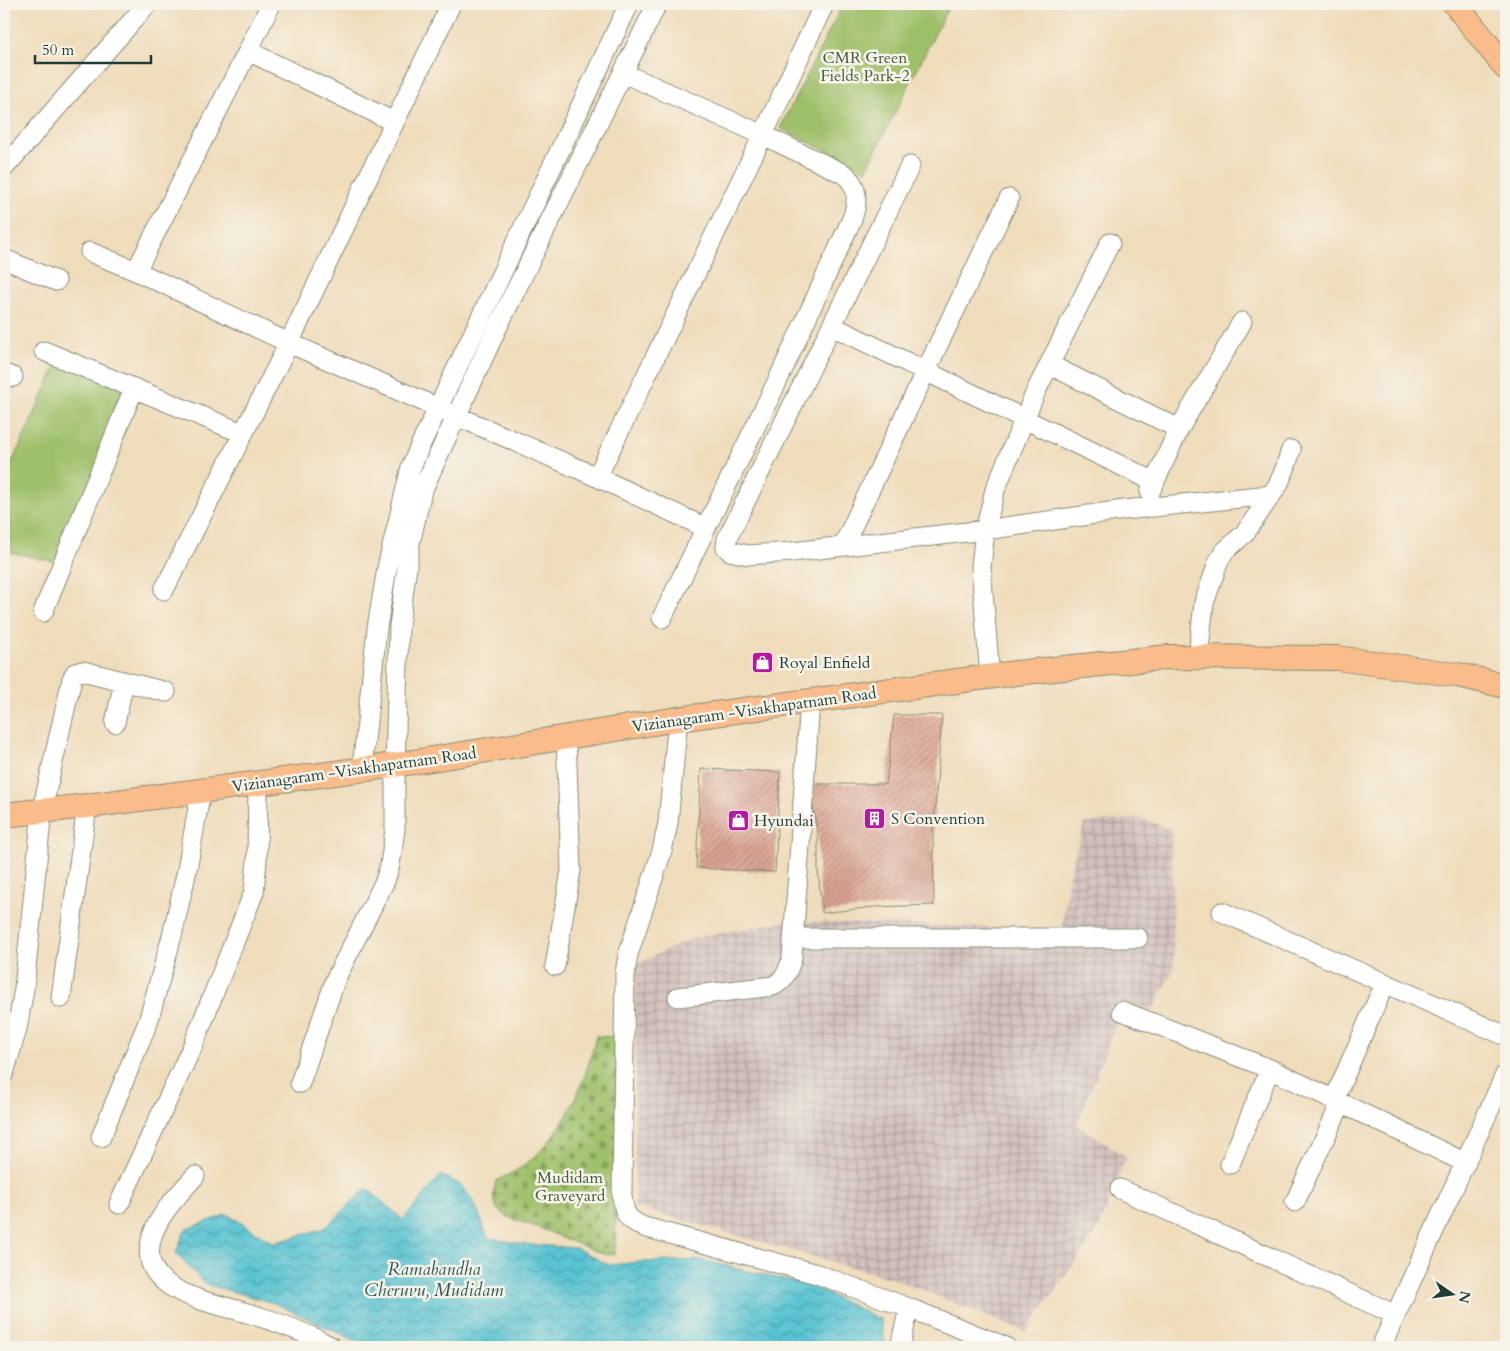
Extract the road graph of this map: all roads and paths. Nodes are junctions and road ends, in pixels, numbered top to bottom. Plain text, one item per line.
1 (148, 4) edge
2 (271, 4) edge
3 (450, 4) edge
4 (629, 4) edge
5 (657, 4) edge
6 (824, 4) edge
7 (1455, 4) edge
8 (248, 51) junction
9 (1506, 68) edge
10 (623, 73) junction
11 (394, 122) junction
12 (763, 135) junction
13 (910, 166) dead end
14 (4, 168) edge
15 (1009, 199) dead end
16 (1110, 244) dead end
17 (90, 252) dead end
18 (4, 259) edge
19 (136, 271) junction
20 (56, 280) dead end
21 (1242, 322) dead end
22 (832, 326) junction
23 (288, 343) junction
24 (44, 351) dead end
25 (1050, 365) junction
26 (926, 371) junction
27 (134, 388) junction
28 (438, 408) junction
29 (456, 416) junction
30 (1024, 420) junction
31 (1179, 429) junction
32 (242, 433) junction
33 (1291, 450) dead end
34 (598, 477) junction
35 (1154, 482) junction
36 (1270, 495) junction
37 (1142, 508) junction
38 (706, 528) junction
39 (985, 530) junction
40 (843, 546) junction
41 (164, 590) dead end
42 (43, 612) dead end
43 (662, 618) dead end
44 (1198, 657) junction
45 (990, 676) junction
46 (124, 682) junction
47 (1506, 686) edge
48 (166, 692) dead end
49 (810, 701) junction
50 (678, 719) junction
51 (115, 723) dead end
52 (566, 737) junction
53 (395, 765) junction
54 (362, 769) junction
55 (258, 783) junction
56 (201, 791) junction
57 (87, 806) junction
58 (42, 810) junction
59 (4, 815) edge
60 (1222, 912) dead end
61 (794, 938) junction
62 (1138, 938) dead end
63 (555, 966) dead end
64 (1385, 983) junction
65 (678, 997) dead end
66 (61, 998) dead end
67 (1122, 1011) dead end
68 (1506, 1036) edge
69 (1270, 1069) junction
70 (4, 1073) edge
71 (1506, 1073) edge
72 (300, 1082) dead end
73 (1338, 1101) junction
74 (101, 1137) dead end
75 (1466, 1163) junction
76 (1230, 1164) dead end
77 (194, 1176) dead end
78 (1120, 1189) dead end
79 (1295, 1202) dead end
80 (119, 1204) dead end
81 (909, 1308) junction
82 (1396, 1315) junction
83 (332, 1347) edge
84 (900, 1347) edge
85 (1006, 1347) edge
86 (1382, 1347) edge

1 - 14 street
2 - 8 street
3 - 11 street
4 - 28 street
5 - 10 street
6 - 12 street
7 - 9 main road
8 - 11 street
8 - 19 street
10 - 12 street
10 - 29 street
11 - 23 street
12 - 34 street
12 - 38 street
13 - 22 street
15 - 26 street
16 - 25 street
17 - 19 street
18 - 20 street
19 - 23 street
21 - 31 street
22 - 26 street
22 - 40 street
23 - 28 street
23 - 32 street
24 - 27 street
25 - 30 street
25 - 31 street
26 - 30 street
26 - 40 street
27 - 32 street
27 - 42 street
28 - 29 street
28 - 54 street
29 - 34 street
29 - 53 street
30 - 35 street
30 - 39 street
31 - 35 street
32 - 41 street
33 - 36 street
34 - 38 street
35 - 37 street
36 - 37 street
36 - 44 street
37 - 39 street
38 - 43 street
39 - 40 street
39 - 45 street
44 - 45 main road, Vizianagaram -Visakhapatnam Road
44 - 47 main road, Vizianagaram -Visakhapatnam Road
45 - 49 main road, Vizianagaram -Visakhapatnam Road
46 - 48 street
46 - 51 street
46 - 58 street
49 - 50 main road, Vizianagaram -Visakhapatnam Road
49 - 61 street
50 - 52 main road, Vizianagaram -Visakhapatnam Road
50 - 81 street
52 - 53 main road, Vizianagaram -Visakhapatnam Road
52 - 63 street
53 - 54 main road, Vizianagaram -Visakhapatnam Road
53 - 72 street
54 - 55 main road, Vizianagaram -Visakhapatnam Road
55 - 56 main road, Vizianagaram -Visakhapatnam Road
55 - 80 street
56 - 57 main road, Vizianagaram -Visakhapatnam Road
56 - 74 street
57 - 58 main road, Vizianagaram -Visakhapatnam Road
57 - 66 street
58 - 59 main road, Vizianagaram -Visakhapatnam Road
58 - 70 street
60 - 64 street
61 - 62 street
61 - 65 street
64 - 68 street
64 - 73 street
67 - 69 street
69 - 73 street
69 - 76 street
71 - 75 street
73 - 75 street
73 - 79 street
75 - 82 street
77 - 83 street
78 - 82 street
81 - 84 street
81 - 85 street
82 - 86 street

